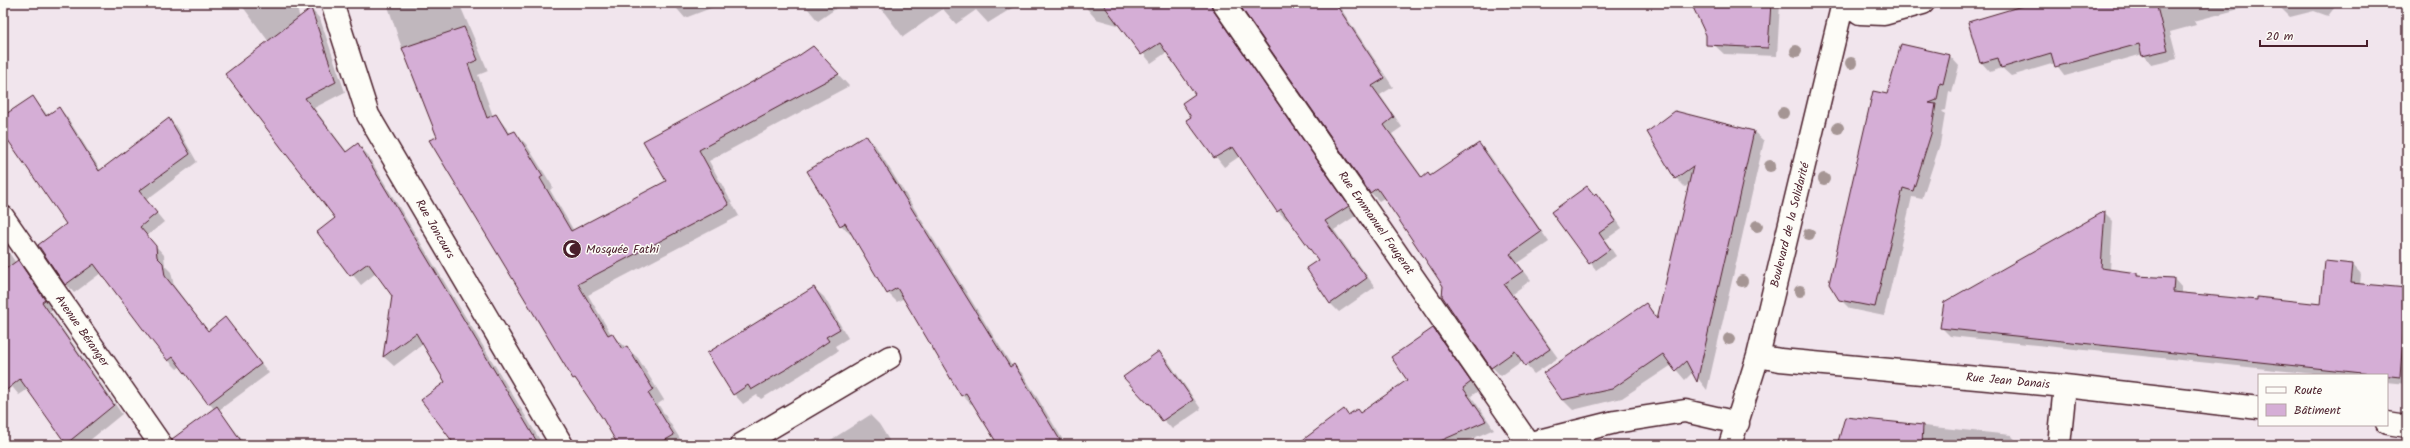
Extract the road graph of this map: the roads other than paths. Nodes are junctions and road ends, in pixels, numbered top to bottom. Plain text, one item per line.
1 (332, 3) edge
2 (1223, 3) edge
3 (1844, 3) edge
4 (1847, 3) edge
5 (1923, 3) edge
6 (3, 217) edge
7 (1758, 356) junction
8 (890, 357) dead end
9 (2064, 386) junction
10 (2258, 408) edge
11 (1738, 423) junction
12 (2388, 423) edge
13 (2407, 426) edge
14 (1525, 444) edge
15 (161, 445) edge
16 (562, 445) edge
17 (741, 445) edge
18 (1730, 445) edge
19 (2059, 445) edge

1 - 16 street, Rue Joncours
2 - 14 street, Rue Emmanuel Fougerat
3 - 7 street, Boulevard de la Solidarité
4 - 5 street
6 - 15 street, Avenue Béranger
7 - 9 street, Rue Jean Danais
7 - 11 street, Boulevard de la Solidarité
8 - 17 street
9 - 10 street, Rue Jean Danais
9 - 19 street
11 - 14 street
11 - 18 street, Boulevard de la Solidarité
12 - 13 street

